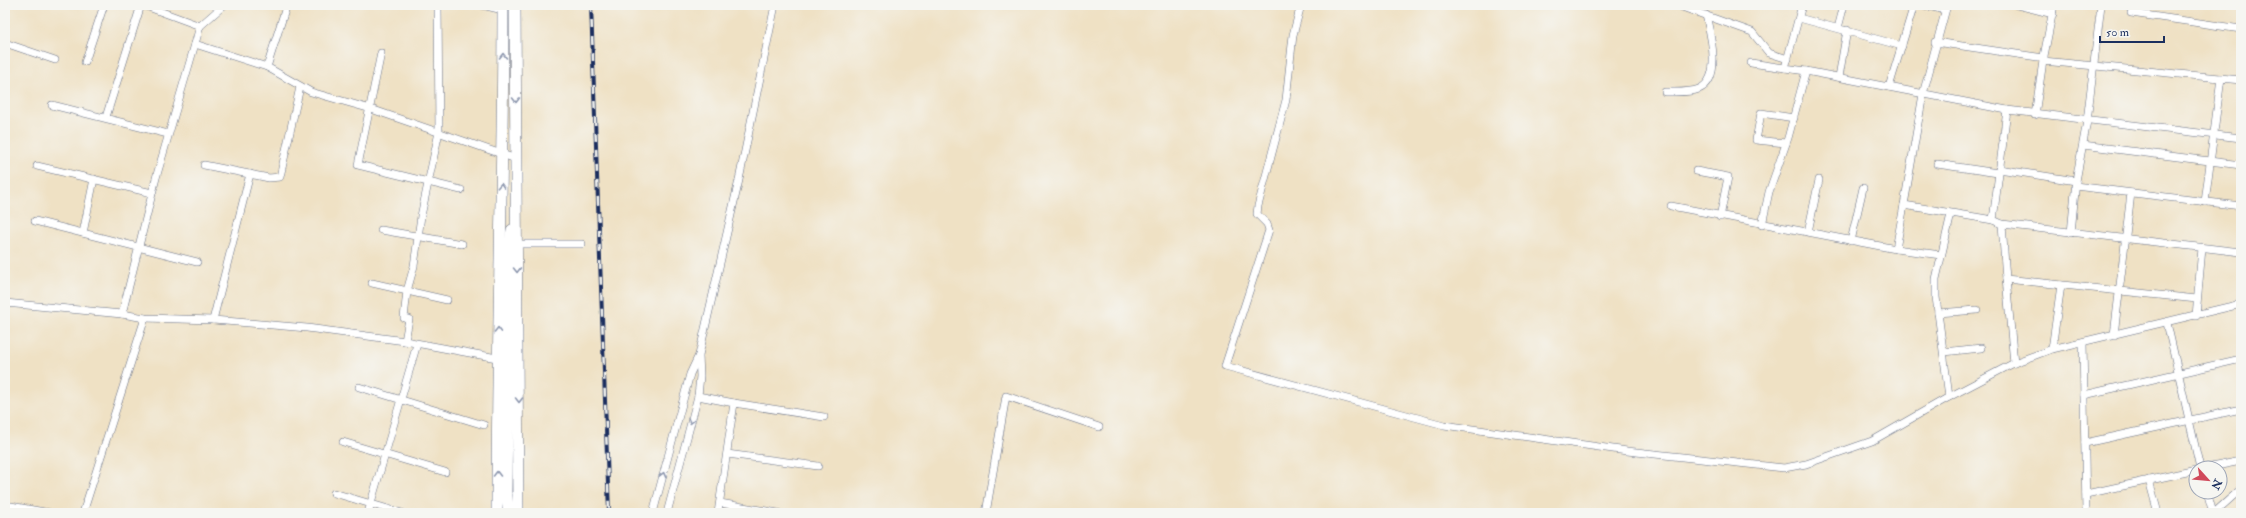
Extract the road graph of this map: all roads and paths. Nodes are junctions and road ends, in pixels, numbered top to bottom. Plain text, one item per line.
1 (104, 5) edge
2 (142, 5) edge
3 (224, 5) edge
4 (438, 5) edge
5 (482, 5) edge
6 (515, 5) edge
7 (775, 5) edge
8 (1300, 5) edge
9 (1802, 5) edge
10 (1844, 5) edge
11 (1914, 5) edge
12 (1924, 5) edge
13 (2016, 5) edge
14 (2054, 5) edge
15 (2101, 5) edge
16 (286, 7) dead end
17 (1682, 7) dead end
18 (503, 8) edge
19 (1946, 8) edge
20 (2131, 13) dead end
21 (2053, 14) junction
22 (1706, 15) junction
23 (1799, 18) junction
24 (200, 26) junction
25 (1838, 28) junction
26 (2241, 29) edge
27 (1847, 30) junction
28 (1935, 42) junction
29 (5, 43) edge
30 (195, 44) junction
31 (1902, 46) junction
32 (381, 53) dead end
33 (1788, 59) junction
34 (2044, 59) junction
35 (55, 60) dead end
36 (85, 62) dead end
37 (1752, 63) dead end
38 (2094, 65) junction
39 (267, 67) junction
40 (1785, 68) junction
41 (1806, 71) junction
42 (1839, 77) junction
43 (2222, 78) junction
44 (2241, 80) edge
45 (300, 87) junction
46 (1889, 87) junction
47 (1665, 92) dead end
48 (1923, 94) junction
49 (52, 105) dead end
50 (371, 109) junction
51 (2007, 110) junction
52 (2035, 115) junction
53 (106, 118) junction
54 (1794, 118) junction
55 (2087, 122) junction
56 (439, 132) junction
57 (168, 134) junction
58 (2215, 136) junction
59 (2241, 138) edge
60 (1786, 143) junction
61 (2083, 145) junction
62 (503, 155) junction
63 (516, 159) junction
64 (2211, 162) junction
65 (1937, 164) dead end
66 (204, 165) dead end
67 (2241, 165) edge
68 (37, 166) dead end
69 (1696, 170) dead end
70 (1998, 171) junction
71 (250, 174) junction
72 (94, 179) junction
73 (1819, 180) dead end
74 (427, 182) junction
75 (2076, 183) junction
76 (1863, 188) dead end
77 (461, 190) dead end
78 (152, 193) junction
79 (2131, 193) junction
80 (2205, 202) junction
81 (1904, 205) junction
82 (1671, 206) dead end
83 (2241, 206) edge
84 (1951, 214) junction
85 (500, 215) junction
86 (1720, 217) junction
87 (1993, 220) junction
88 (35, 221) dead end
89 (2002, 224) junction
90 (1762, 225) junction
91 (381, 230) dead end
92 (1808, 232) junction
93 (83, 233) junction
94 (2071, 233) junction
95 (418, 237) junction
96 (2125, 238) junction
97 (1851, 241) junction
98 (462, 244) dead end
99 (582, 244) dead end
100 (513, 246) junction
101 (138, 248) junction
102 (1896, 248) junction
103 (2202, 248) junction
104 (2241, 252) edge
105 (1941, 255) junction
106 (197, 262) dead end
107 (2006, 279) junction
108 (372, 283) dead end
109 (2061, 284) junction
110 (407, 291) junction
111 (2120, 291) junction
112 (2197, 299) junction
113 (447, 300) dead end
114 (5, 304) edge
115 (2241, 304) edge
116 (1977, 310) dead end
117 (1938, 313) junction
118 (122, 314) junction
119 (2196, 316) junction
120 (144, 318) junction
121 (213, 320) junction
122 (2167, 323) junction
123 (2114, 335) junction
124 (405, 342) junction
125 (2083, 342) junction
126 (417, 344) junction
127 (1981, 348) dead end
128 (2052, 349) junction
129 (1944, 352) junction
130 (699, 355) junction
131 (497, 358) junction
132 (2241, 359) edge
133 (2014, 363) junction
134 (2180, 374) junction
135 (359, 387) dead end
136 (2084, 395) junction
137 (698, 396) junction
138 (1949, 397) junction
139 (400, 401) junction
140 (734, 403) junction
141 (2241, 409) edge
142 (824, 417) dead end
143 (2190, 422) junction
144 (484, 425) dead end
145 (1099, 427) dead end
146 (343, 442) dead end
147 (2085, 443) junction
148 (385, 454) junction
149 (727, 454) junction
150 (2198, 460) edge
151 (2241, 461) edge
152 (2228, 464) edge
153 (818, 466) dead end
154 (445, 472) dead end
155 (2188, 472) edge
156 (2149, 480) junction
157 (2241, 489) edge
158 (334, 493) dead end
159 (2086, 494) junction
160 (2210, 500) edge
161 (720, 503) junction
162 (371, 504) junction
163 (5, 505) edge
164 (50, 513) edge
165 (83, 513) edge
166 (368, 513) edge
167 (402, 513) edge
168 (498, 513) edge
169 (509, 513) edge
170 (518, 513) edge
171 (653, 513) edge
172 (667, 513) edge
173 (718, 513) edge
174 (778, 513) edge
175 (986, 513) edge
176 (2086, 513) edge
177 (2158, 513) edge
178 (2214, 513) edge

1 - 36 street
2 - 24 street
2 - 53 street
3 - 24 street
4 - 56 street
5 - 18 street
6 -> 63 main road
7 - 130 street
8 - 138 street
9 - 23 street
10 - 25 street
11 - 31 street
12 - 19 street
13 - 21 street
14 - 21 street
15 - 38 street
16 - 39 street
17 - 22 street
62 -> 18 main road
19 - 28 street
20 - 26 street
21 - 34 street
22 - 33 street
22 - 47 street
23 - 25 street
23 - 33 street
24 - 30 street
25 - 27 street
27 - 31 street
27 - 42 street
28 - 34 street
28 - 48 street
29 - 35 street
30 - 39 street
30 - 57 street
31 - 46 street
32 - 50 street
33 - 40 street
34 - 38 street
34 - 52 street
37 - 40 street
38 - 43 street
38 - 55 street
39 - 45 street
40 - 41 street
41 - 42 street
41 - 54 street
42 - 46 street
43 - 44 street
43 - 58 street
45 - 50 street
45 - 71 street
46 - 48 street
48 - 51 street
48 - 81 street
49 - 53 street
50 - 56 street
50 - 74 street
51 - 52 street
51 - 70 street
52 - 55 street
53 - 57 street
54 - 60 street
54 - 60 street
55 - 58 street
55 - 61 street
56 - 62 street
56 - 74 street
57 - 78 street
58 - 59 street
58 - 64 street
60 - 90 street
61 - 64 street
61 - 75 street
62 - 63 street
85 -> 62 main road
63 - 100 main road
64 - 67 street
64 - 80 street
65 - 70 street
66 - 71 street
68 - 72 street
69 - 86 street
70 - 75 street
70 - 87 street
71 - 121 street
72 - 78 street
72 - 93 street
73 - 92 street
74 - 77 street
74 - 95 street
75 - 79 street
75 - 94 street
76 - 97 street
78 - 101 street
79 - 80 street
79 - 96 street
80 - 83 street
81 - 84 street
81 - 102 street
82 - 86 street
84 - 87 street
84 - 105 street
85 - 100 main road
131 -> 85 main road
86 - 90 street
87 - 89 street
88 - 93 street
89 - 94 street
89 - 107 street
90 - 92 street
91 - 95 street
92 - 97 street
93 - 101 street
94 - 96 street
95 - 98 street
95 - 110 street
96 - 103 street
96 - 111 street
97 - 102 street
99 - 100 street
100 - 169 main road
100 -> 170 main road
101 - 106 street
101 - 118 street
102 - 105 street
103 - 104 street
103 - 112 street
105 - 117 street
107 - 109 street
107 - 133 street
108 - 110 street
109 - 111 street
109 - 128 street
110 - 113 street
110 - 124 street
111 - 112 street
111 - 123 street
112 - 119 street
114 - 118 street
115 - 119 street
116 - 117 street
117 - 129 street
118 - 120 street
119 - 122 street
120 - 121 street
120 - 165 street
121 - 124 street
122 - 123 street
122 - 134 street
123 - 125 street
124 - 126 street
125 - 128 street
125 - 136 street
126 - 131 street
126 - 139 street
127 - 129 street
128 - 133 street
129 - 138 street
130 - 137 street
171 -> 130 street
168 -> 131 main road
132 - 134 street
133 - 138 street
134 - 136 street
134 - 143 street
135 - 139 street
136 - 147 street
137 - 140 street
137 -> 172 street
139 - 144 street
139 - 148 street
140 - 142 street
140 - 149 street
141 - 143 street
143 - 147 street
143 - 150 street
145 - 175 street
146 - 148 street
147 - 159 street
148 - 154 street
148 - 162 street
149 - 153 street
149 - 161 street
151 - 152 street
155 - 156 street
156 - 159 street
156 - 177 street
157 - 178 street
158 - 162 street
159 - 176 street
160 - 178 street
161 - 173 street
161 - 174 street
162 - 166 street
162 - 167 street
163 - 164 street

